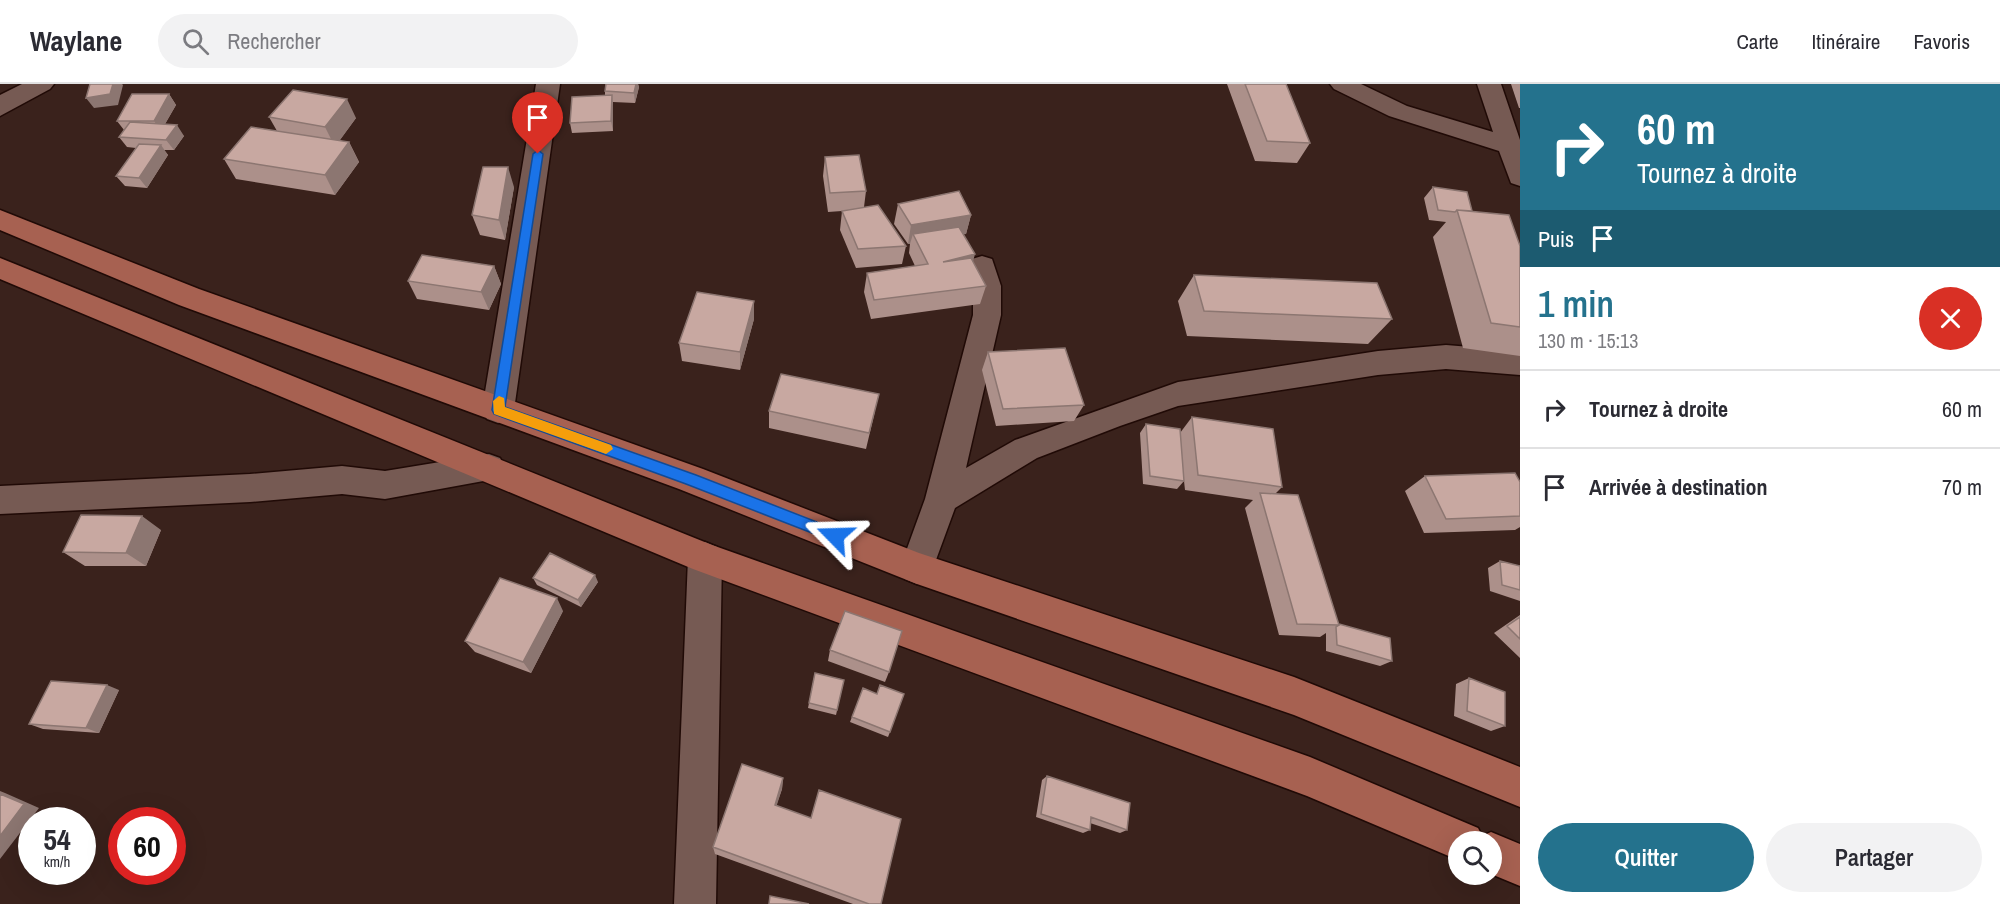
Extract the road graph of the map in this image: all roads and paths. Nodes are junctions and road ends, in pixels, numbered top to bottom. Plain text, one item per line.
1 (42, 84) edge
2 (548, 84) edge
3 (1342, 84) edge
4 (1489, 84) edge
5 (0, 108) edge
6 (1510, 146) junction
7 (1520, 177) edge
8 (0, 219) edge
9 (982, 266) dead end
10 (0, 268) edge
11 (1520, 363) edge
12 (498, 410) junction
13 (489, 468) junction
14 (0, 500) edge
15 (942, 500) junction
16 (705, 558) junction
17 (917, 568) junction
18 (1520, 787) edge
19 (1448, 835) edge
20 (1502, 858) edge
21 (1520, 865) edge
22 (695, 904) edge

1 - 5 street
2 - 12 street
3 - 6 street
4 - 6 street
6 - 7 street
8 - 12 main road
9 - 15 street
10 - 13 main road
11 - 15 street
12 - 17 main road
13 - 14 street
13 - 16 main road
15 - 17 street
16 - 19 main road
16 - 22 street
17 - 18 main road
20 - 21 main road

